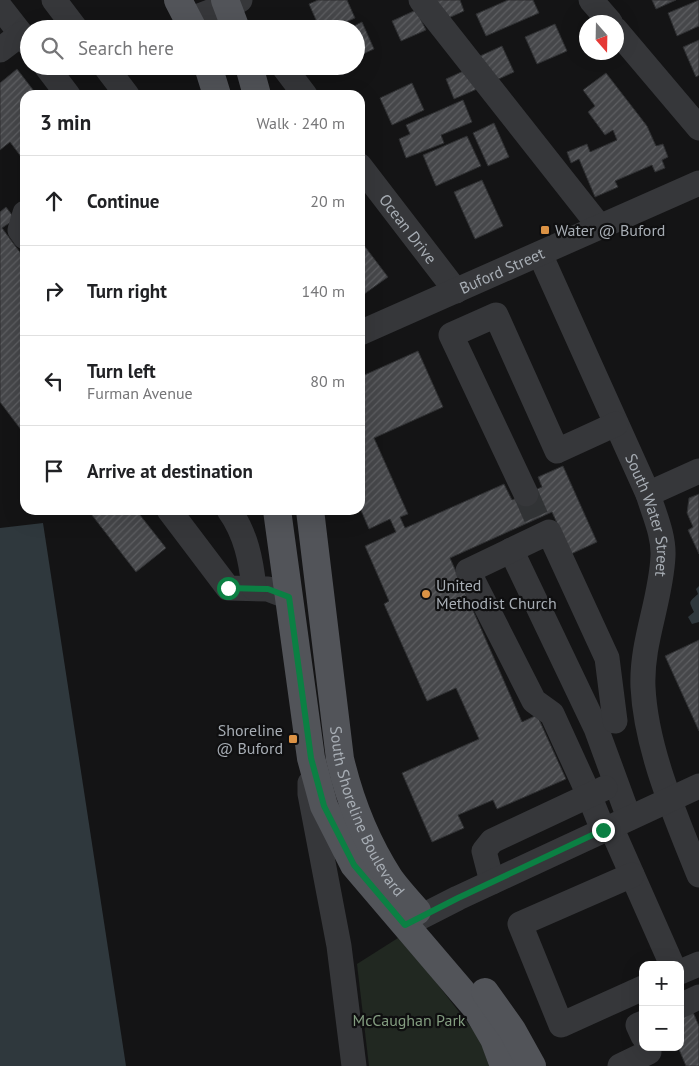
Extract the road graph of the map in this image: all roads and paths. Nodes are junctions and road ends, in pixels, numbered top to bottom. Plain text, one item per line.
1 (54, 0) edge
2 (421, 0) edge
3 (591, 0) edge
4 (0, 6) edge
5 (232, 9) edge
6 (604, 15) edge
7 (187, 16) edge
8 (69, 20) edge
9 (242, 20) edge
10 (20, 32) edge
11 (624, 39) edge
12 (20, 41) edge
13 (0, 50) edge
14 (53, 75) edge
15 (112, 75) edge
16 (211, 75) edge
17 (251, 75) edge
18 (290, 75) edge
19 (64, 90) edge
20 (123, 90) edge
21 (215, 90) edge
22 (256, 90) edge
23 (301, 90) edge
24 (699, 128) edge
25 (365, 174) edge
26 (699, 183) edge
27 (600, 227) junction
28 (540, 254) junction
29 (445, 296) junction
30 (365, 331) edge
31 (451, 335) junction
32 (616, 424) junction
33 (699, 470) edge
34 (526, 494) tunnel mouth
35 (648, 494) junction
36 (173, 515) edge
37 (233, 515) edge
38 (278, 515) edge
39 (311, 515) edge
40 (511, 550) junction
41 (254, 588) junction
42 (289, 597) junction
43 (612, 723) junction
44 (311, 758) junction
45 (616, 783) junction
46 (699, 786) edge
47 (589, 795) junction
48 (669, 799) junction
49 (614, 825) junction
50 (632, 875) junction
51 (699, 875) edge
52 (492, 882) junction
53 (413, 920) junction
54 (670, 961) edge
55 (699, 964) edge
56 (684, 970) edge
57 (639, 990) edge
58 (699, 998) edge
59 (684, 1004) edge
60 (650, 1051) edge
61 (354, 1066) edge
62 (504, 1066) edge
63 (532, 1066) edge
64 (620, 1066) edge

1 - 8 street
2 - 27 street
3 - 6 street
4 - 10 street
5 - 7 street
5 - 9 street
11 - 24 street
12 - 13 street
14 - 19 street
15 - 20 street
16 - 21 main road
17 - 22 main road
18 - 23 street
25 - 29 street, Ocean Drive
26 - 27 street, Buford Street
27 - 28 street, Buford Street
28 - 29 street, Buford Street
28 - 32 street, South Water Street
29 - 30 street, Buford Street
29 - 31 street, Ocean Drive
31 - 32 street
31 - 34 street, Ocean Drive
32 - 35 street, South Water Street
33 - 35 street
35 - 48 street, South Water Street
36 - 41 street
37 - 41 street
38 - 42 main road, South Shoreline Boulevard
39 - 53 main road, South Shoreline Boulevard
40 - 43 street
40 - 43 street
40 - 47 street
41 - 42 street
42 - 44 main road, South Shoreline Boulevard
43 - 45 street
44 - 53 main road, South Shoreline Boulevard
44 - 61 street
45 - 47 street
45 - 49 street
46 - 48 street
47 - 49 street
47 - 52 street
48 - 49 street
48 - 51 street, South Water Street
49 - 50 street
49 - 52 street
50 - 54 street
50 - 57 street
52 - 53 street
53 - 62 main road, South Shoreline Boulevard
53 - 63 main road, South Shoreline Boulevard
55 - 56 street
58 - 59 street
60 - 64 street

